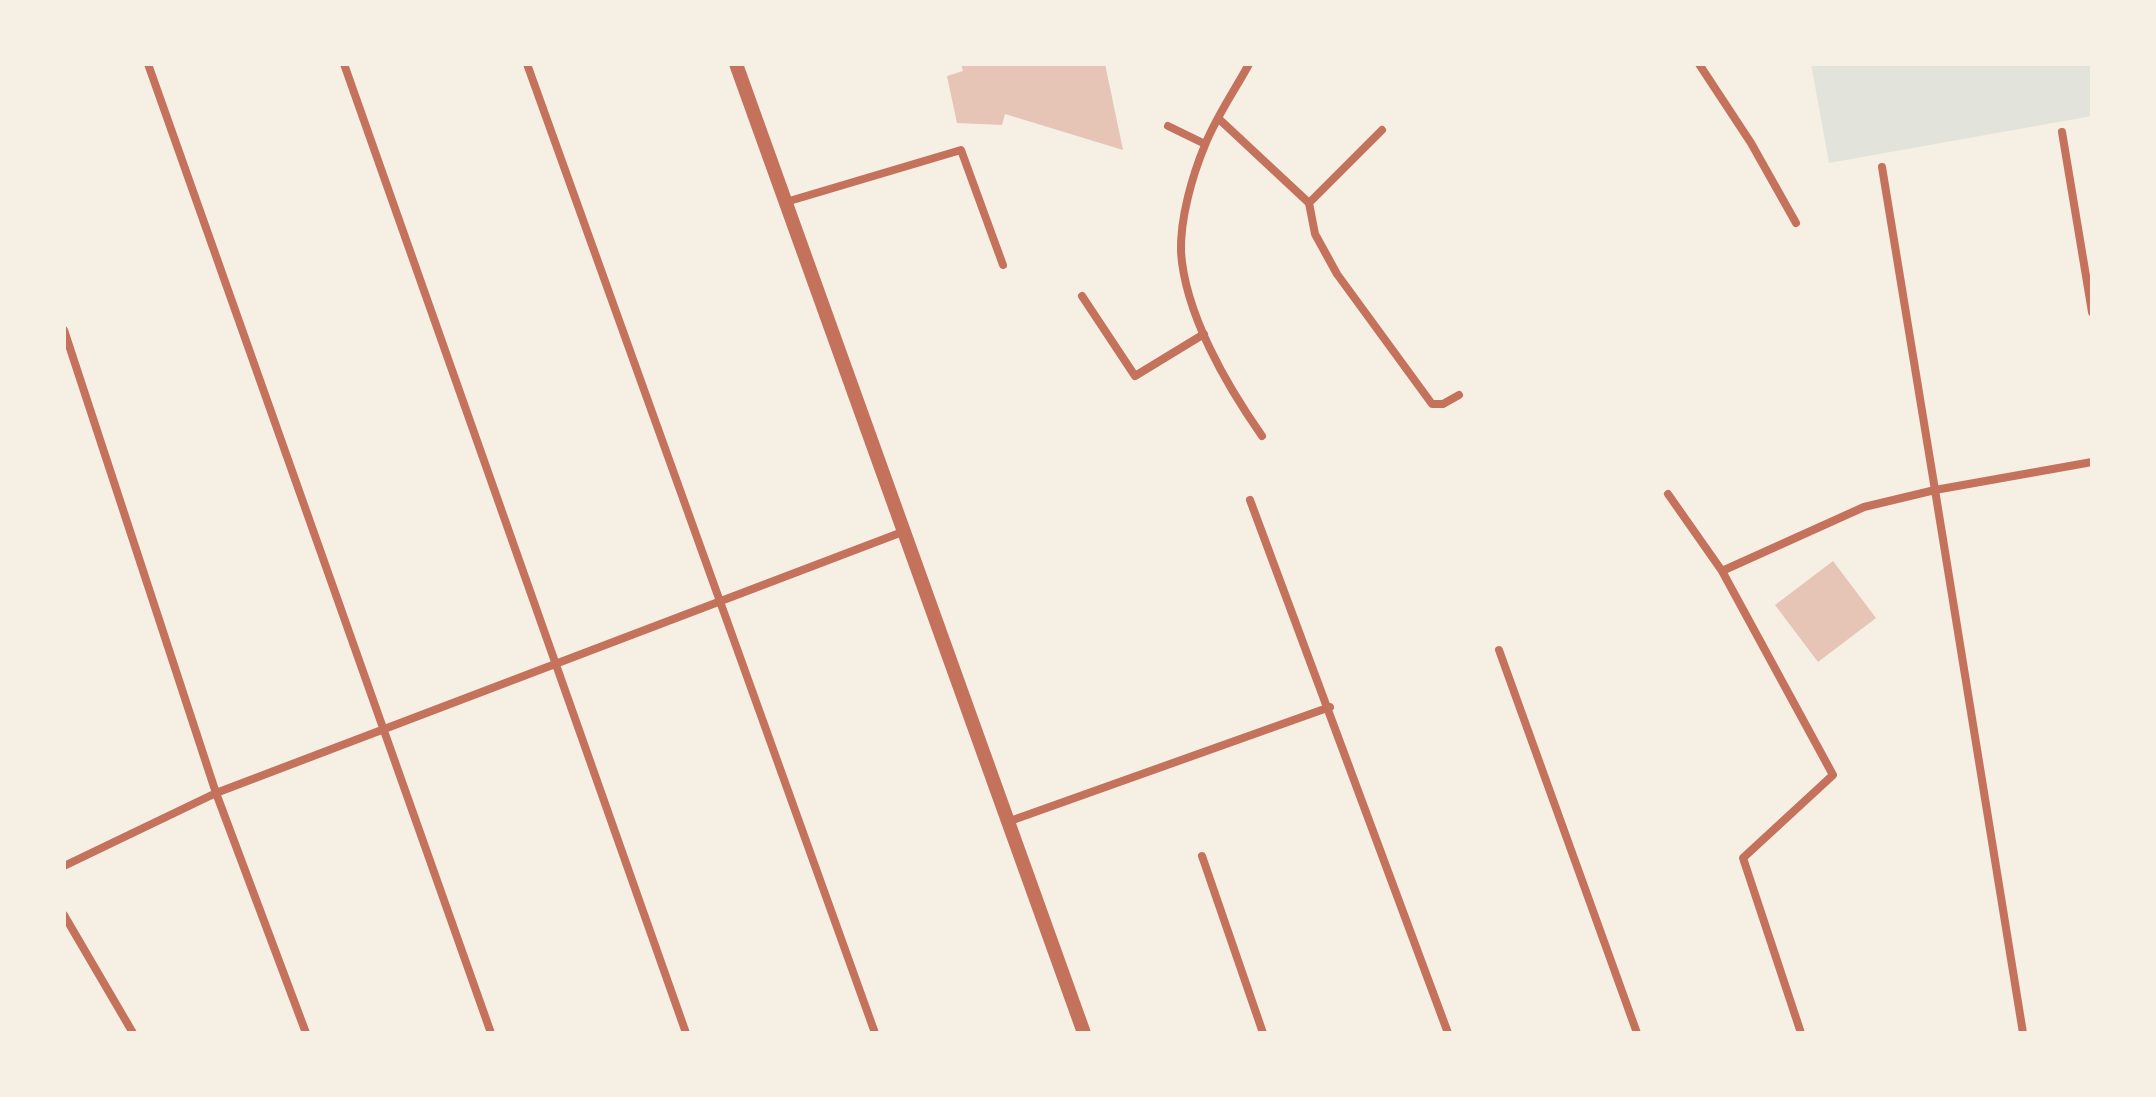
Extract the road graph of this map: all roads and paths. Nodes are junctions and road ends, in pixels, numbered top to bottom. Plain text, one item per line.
1 (148, 64) edge
2 (344, 64) edge
3 (527, 64) edge
4 (736, 64) edge
5 (1249, 64) edge
6 (1699, 64) edge
7 (1219, 119) junction
8 (1168, 126) dead end
9 (1382, 130) dead end
10 (2062, 132) dead end
11 (1205, 144) junction
12 (1882, 167) dead end
13 (786, 202) junction
14 (1309, 203) junction
15 (1796, 223) dead end
16 (1003, 265) dead end
17 (1082, 296) dead end
18 (2092, 312) edge
19 (64, 330) edge
20 (1204, 334) junction
21 (1459, 395) dead end
22 (1262, 436) dead end
23 (2092, 462) edge
24 (1935, 490) junction
25 (1668, 494) dead end
26 (1250, 500) dead end
27 (905, 531) junction
28 (1722, 571) junction
29 (718, 603) junction
30 (1499, 650) dead end
31 (554, 664) junction
32 (1330, 707) junction
33 (385, 729) junction
34 (216, 793) junction
35 (1010, 821) junction
36 (1202, 856) dead end
37 (64, 866) edge
38 (64, 915) edge
39 (133, 1033) edge
40 (306, 1033) edge
41 (491, 1033) edge
42 (686, 1033) edge
43 (875, 1033) edge
44 (1084, 1033) edge
45 (1263, 1033) edge
46 (1448, 1033) edge
47 (1637, 1033) edge
48 (1801, 1033) edge
49 (2023, 1033) edge

1 - 33 street
2 - 31 street
3 - 29 street
4 - 13 street
5 - 7 street
6 - 15 street
7 - 11 street
7 - 14 street
8 - 11 street
9 - 14 street
10 - 18 street
11 - 20 street
12 - 24 street
13 - 16 street
13 - 27 street
14 - 21 street
17 - 20 street
19 - 34 street
20 - 22 street
23 - 24 street
24 - 28 street
24 - 49 street
25 - 28 street
26 - 32 street
27 - 29 street
27 - 35 street
28 - 48 street
29 - 31 street
29 - 43 street
30 - 47 street
31 - 33 street
31 - 42 street
32 - 35 street
32 - 46 street
33 - 34 street
33 - 41 street
34 - 37 street
34 - 40 street
35 - 44 street
36 - 45 street
38 - 39 street

